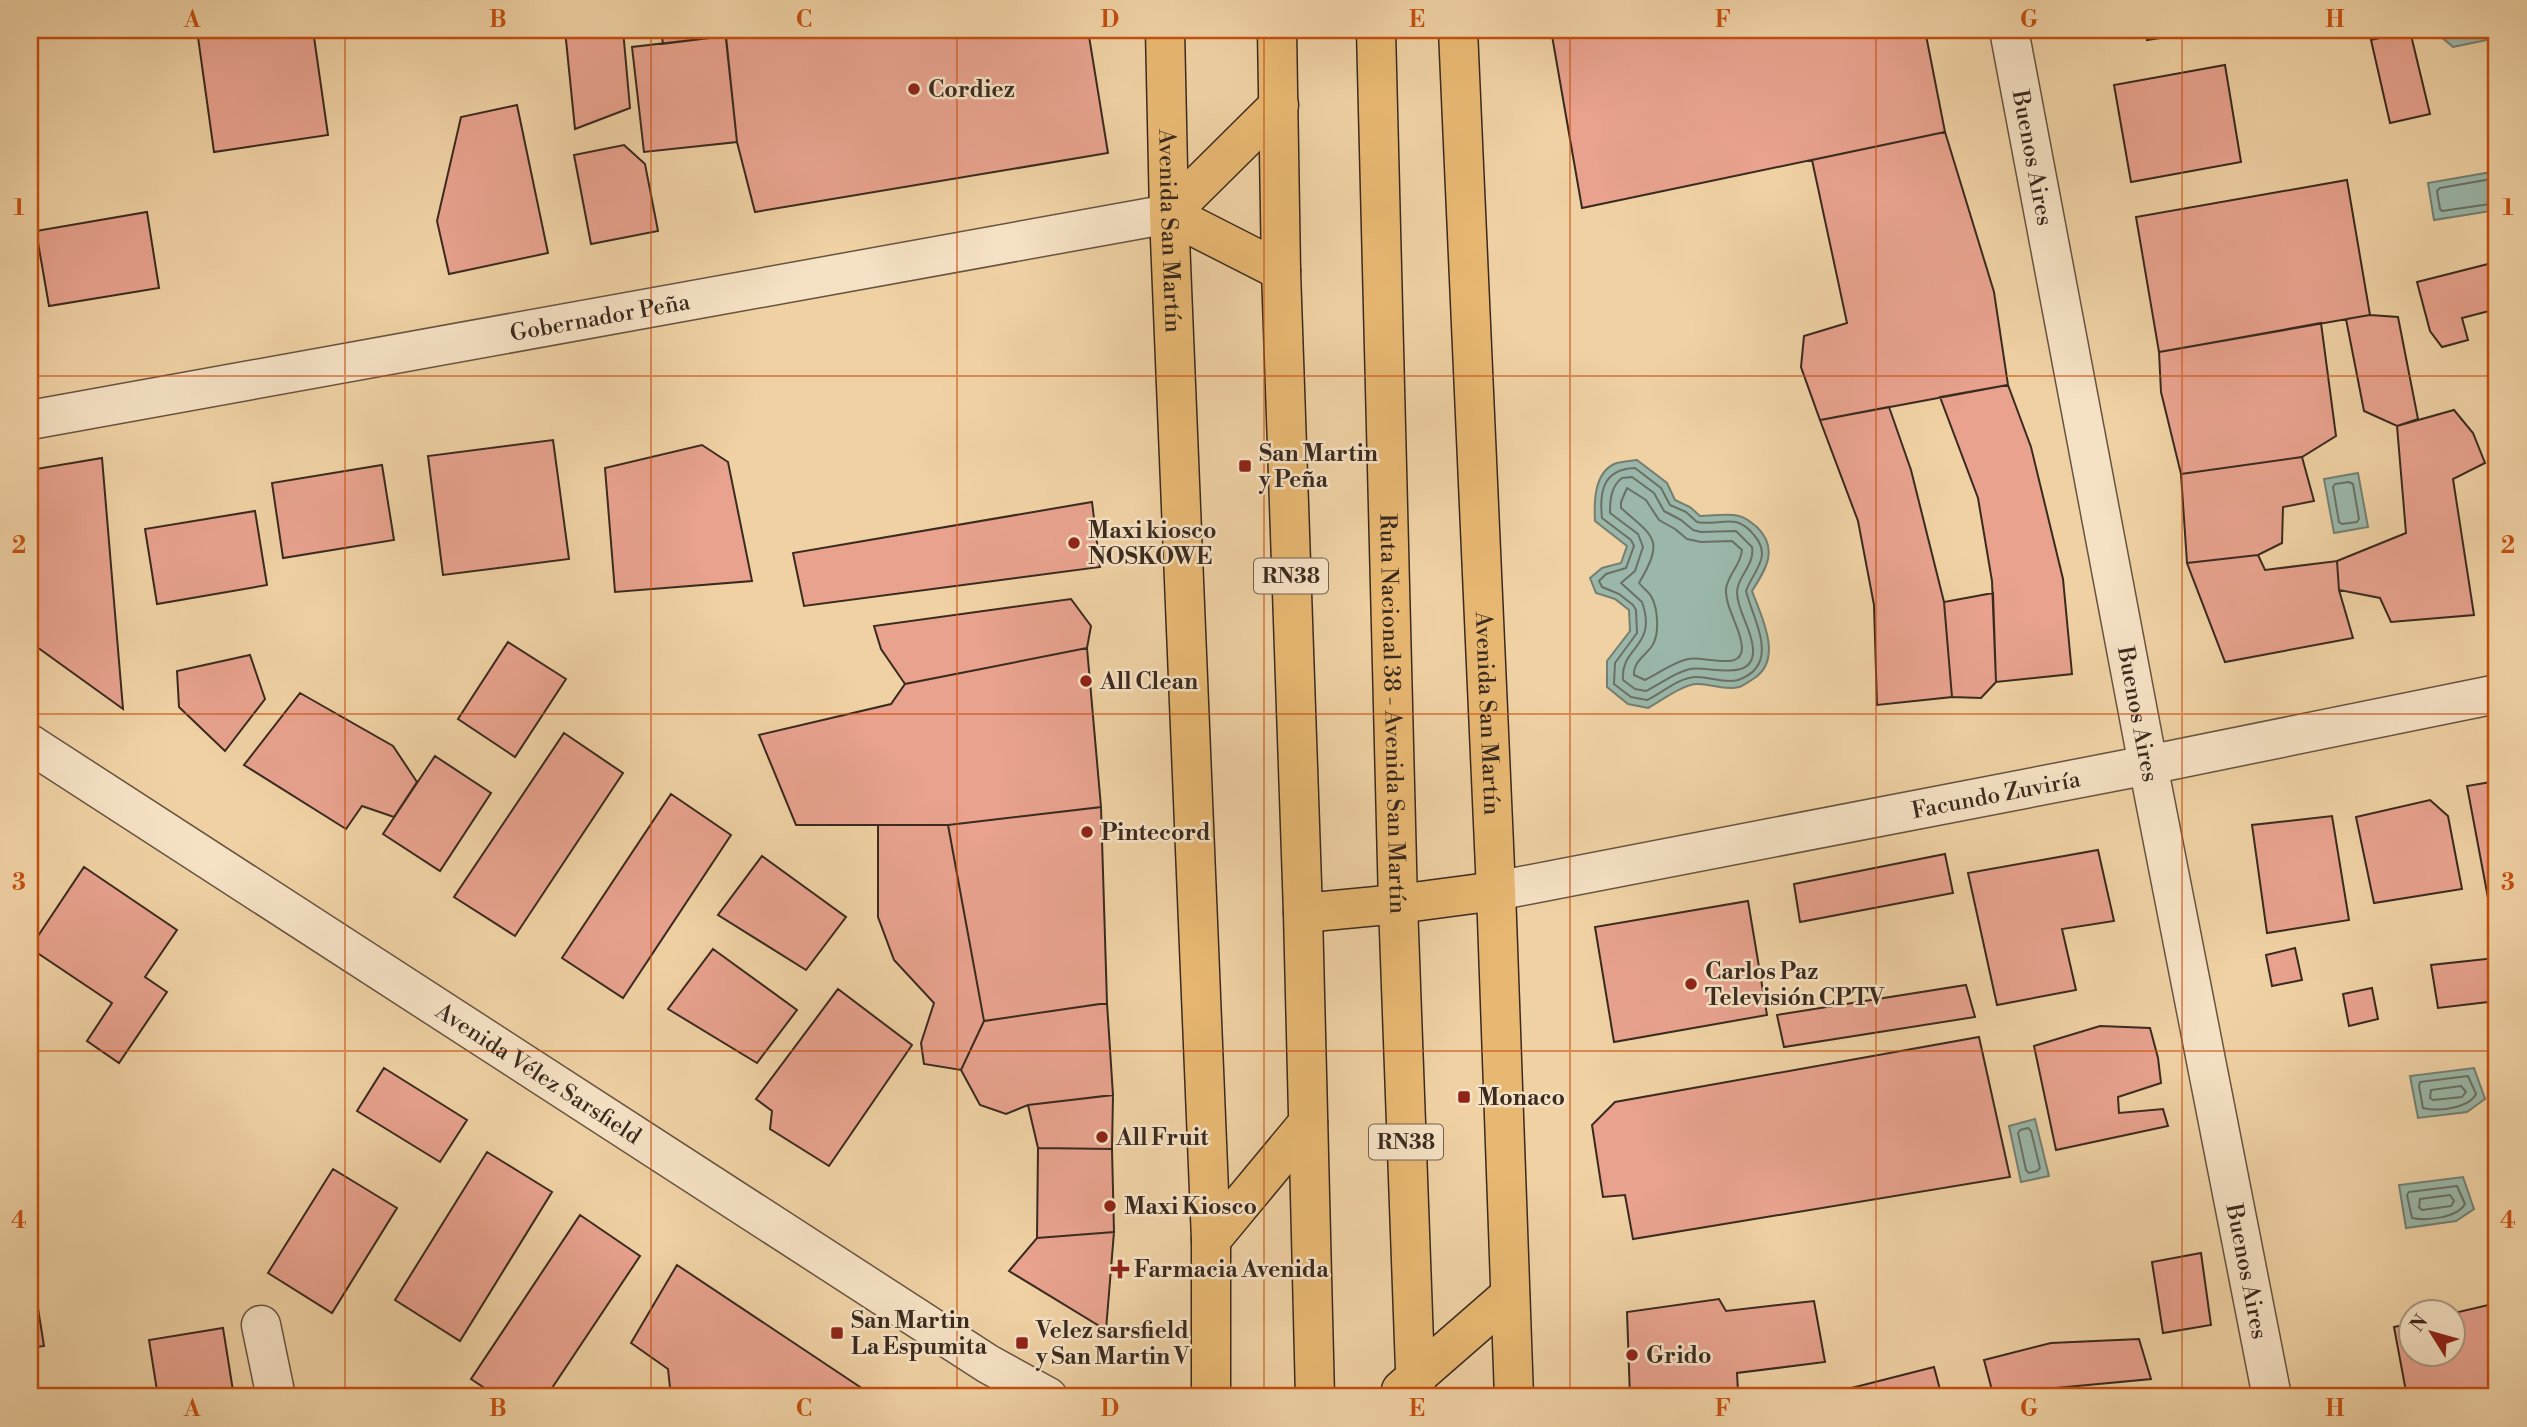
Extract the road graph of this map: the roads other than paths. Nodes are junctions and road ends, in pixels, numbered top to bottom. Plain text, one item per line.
1 (1165, 30) edge
2 (1277, 30) edge
3 (1376, 30) edge
4 (1458, 30) edge
5 (2009, 30) edge
6 (1279, 105) junction
7 (1170, 214) junction
8 (1281, 271) junction
9 (30, 420) edge
10 (2497, 694) edge
11 (30, 744) edge
12 (2148, 765) junction
13 (1496, 891) junction
14 (1398, 904) junction
15 (1303, 913) junction
16 (1308, 1123) junction
17 (1211, 1240) junction
18 (1510, 1295) junction
19 (261, 1325) dead end
20 (988, 1364) junction
21 (1407, 1391) edge
22 (276, 1397) edge
23 (1025, 1397) edge
24 (1048, 1397) edge
25 (1211, 1397) edge
26 (1315, 1397) edge
27 (1514, 1397) edge
28 (2272, 1397) edge

1 - 7 main road, Avenida San Martín
2 - 6 main road, RN38
3 - 14 main road, Ruta Nacional 38 - Avenida San Martín / RN38
4 - 13 main road, Avenida San Martín
5 - 12 street, Buenos Aires
6 - 7 main road
6 - 8 main road, RN38
7 - 8 main road
7 - 9 street, Gobernador Peña
7 - 17 main road, Avenida San Martín
8 - 15 main road, RN38
10 - 12 street, Facundo Zuviría
11 - 20 street, Avenida Vélez Sarsfield
12 - 13 street, Facundo Zuviría
12 - 28 street, Buenos Aires
13 - 14 main road
13 - 18 main road, Avenida San Martín
14 - 15 main road
14 - 21 main road, Ruta Nacional 38 - Avenida San Martín / RN38
15 - 16 main road, RN38
16 - 17 main road
16 - 26 main road, RN38
17 - 25 main road, Avenida San Martín
18 - 21 main road
18 - 27 main road, Avenida San Martín
19 - 22 street
20 - 23 street
20 - 24 street, Avenida Vélez Sarsfield

